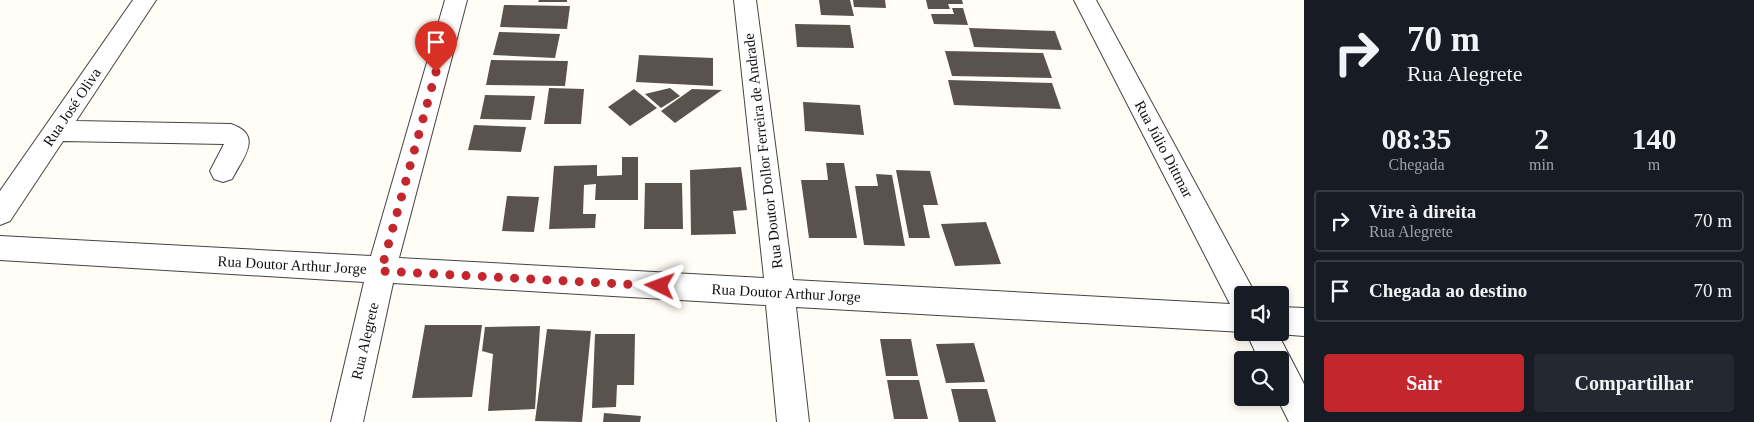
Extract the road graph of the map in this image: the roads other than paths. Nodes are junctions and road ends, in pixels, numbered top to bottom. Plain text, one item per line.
1 (145, 0) edge
2 (456, 0) edge
3 (745, 0) edge
4 (1085, 0) edge
5 (56, 131) junction
6 (223, 171) dead end
7 (0, 213) edge
8 (0, 248) edge
9 (381, 271) junction
10 (1236, 286) edge
11 (780, 293) junction
12 (1234, 319) edge
13 (1289, 321) edge
14 (1304, 322) edge
15 (1289, 388) edge
16 (1304, 417) edge
17 (347, 422) edge
18 (793, 422) edge

1 - 5 street, Rua José Oliva
2 - 9 street, Rua Alegrete
3 - 11 street, Rua Doutor Dollor Ferreira de Andrade
4 - 10 street, Rua Júlio Dittmar
5 - 6 street
5 - 7 street, Rua José Oliva
8 - 9 street, Rua Doutor Arthur Jorge
9 - 11 street, Rua Doutor Arthur Jorge
9 - 17 street, Rua Alegrete
11 - 12 street, Rua Doutor Arthur Jorge
11 - 18 street, Rua Doutor Dollor Ferreira de Andrade
13 - 14 street
15 - 16 street

